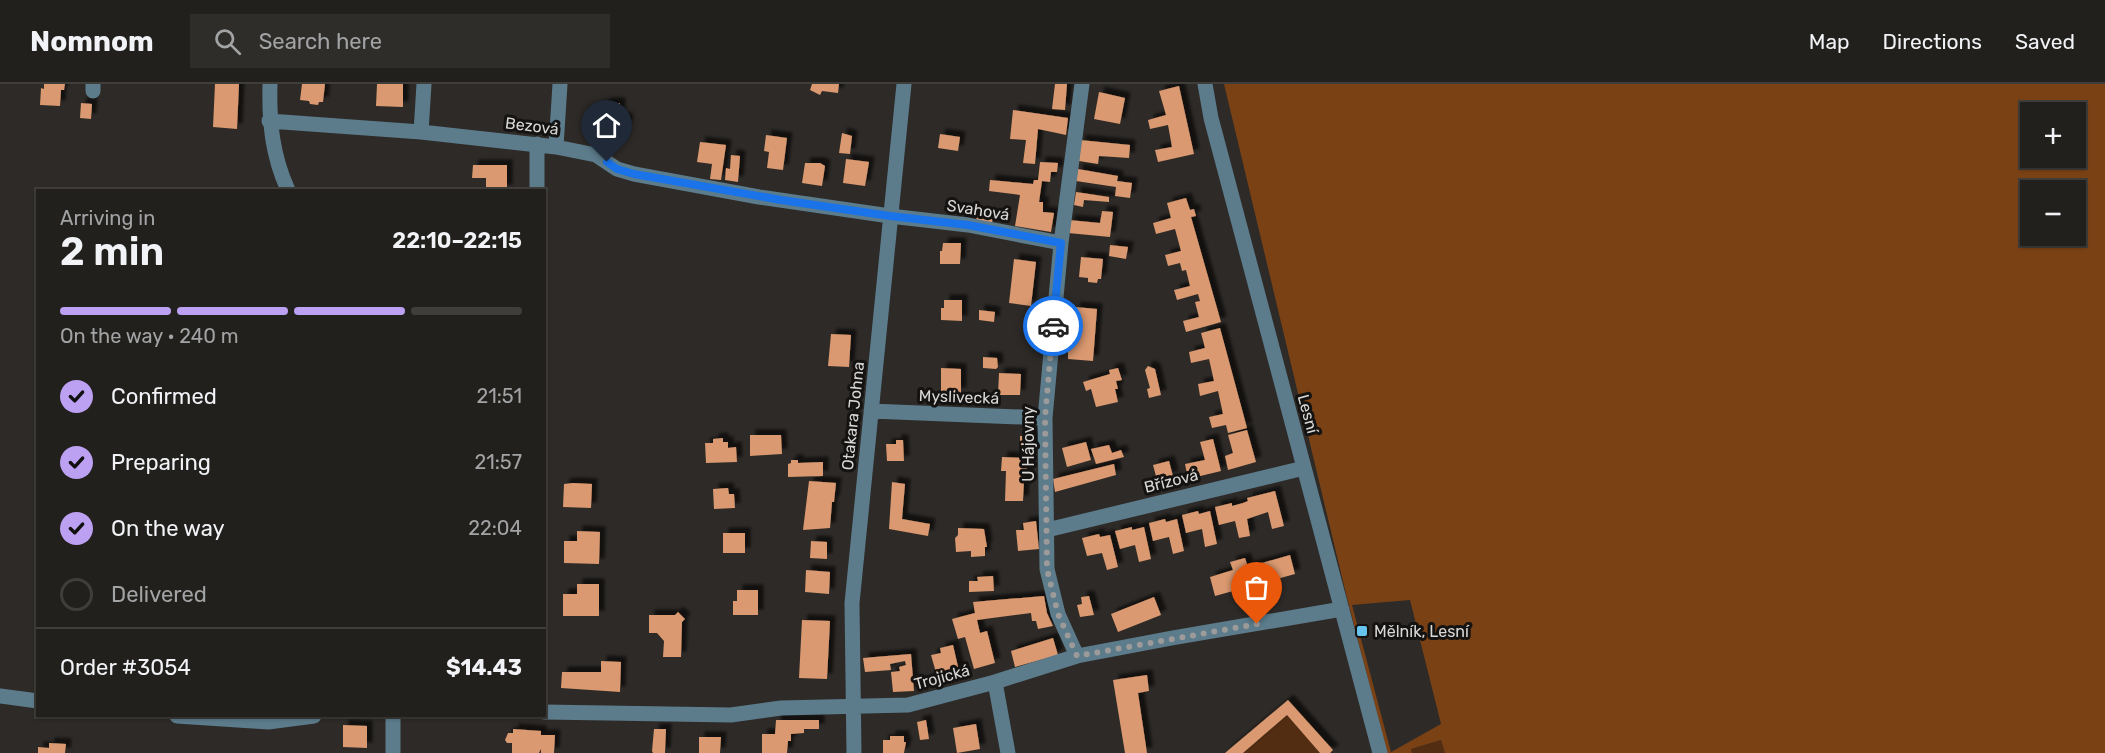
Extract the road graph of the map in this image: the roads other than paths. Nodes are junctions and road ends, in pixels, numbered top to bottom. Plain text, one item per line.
1 (270, 84) edge
2 (424, 84) edge
3 (560, 84) edge
4 (904, 84) edge
5 (1082, 84) edge
6 (1205, 84) edge
7 (269, 120) junction
8 (421, 132) junction
9 (537, 144) junction
10 (556, 147) junction
11 (288, 189) edge
12 (537, 189) edge
13 (890, 216) junction
14 (1061, 243) junction
15 (872, 411) junction
16 (1045, 418) junction
17 (1304, 468) junction
18 (1047, 530) junction
19 (1342, 609) junction
20 (1077, 656) junction
21 (995, 682) junction
22 (0, 696) edge
23 (36, 701) edge
24 (853, 707) junction
25 (546, 712) edge
26 (192, 717) edge
27 (306, 717) edge
28 (393, 717) edge
29 (393, 753) edge
30 (854, 753) edge
31 (1008, 753) edge
32 (1380, 753) edge

1 - 7 street
2 - 8 street
3 - 10 street
4 - 13 street, Otakara Johna
5 - 14 street, U Hájovny
6 - 17 street, Lesní
7 - 8 street, Bezová
7 - 11 street
8 - 9 street, Bezová
9 - 10 street, Bezová
9 - 12 street
10 - 13 street, Bezová
13 - 14 street, Svahová
13 - 15 street, Otakara Johna
14 - 16 street, U Hájovny
15 - 16 street, Myslivecká
15 - 24 street, Otakara Johna
16 - 18 street, U Hájovny
17 - 18 street, Břízová
17 - 19 street, Lesní
18 - 20 street, U Hájovny
19 - 20 street, Trojická
19 - 32 street, Lesní
20 - 21 street, Trojická
21 - 24 street, Trojická
21 - 31 street
22 - 23 street
24 - 25 street, Trojická
24 - 30 street, Otakara Johna
26 - 27 street
28 - 29 street

